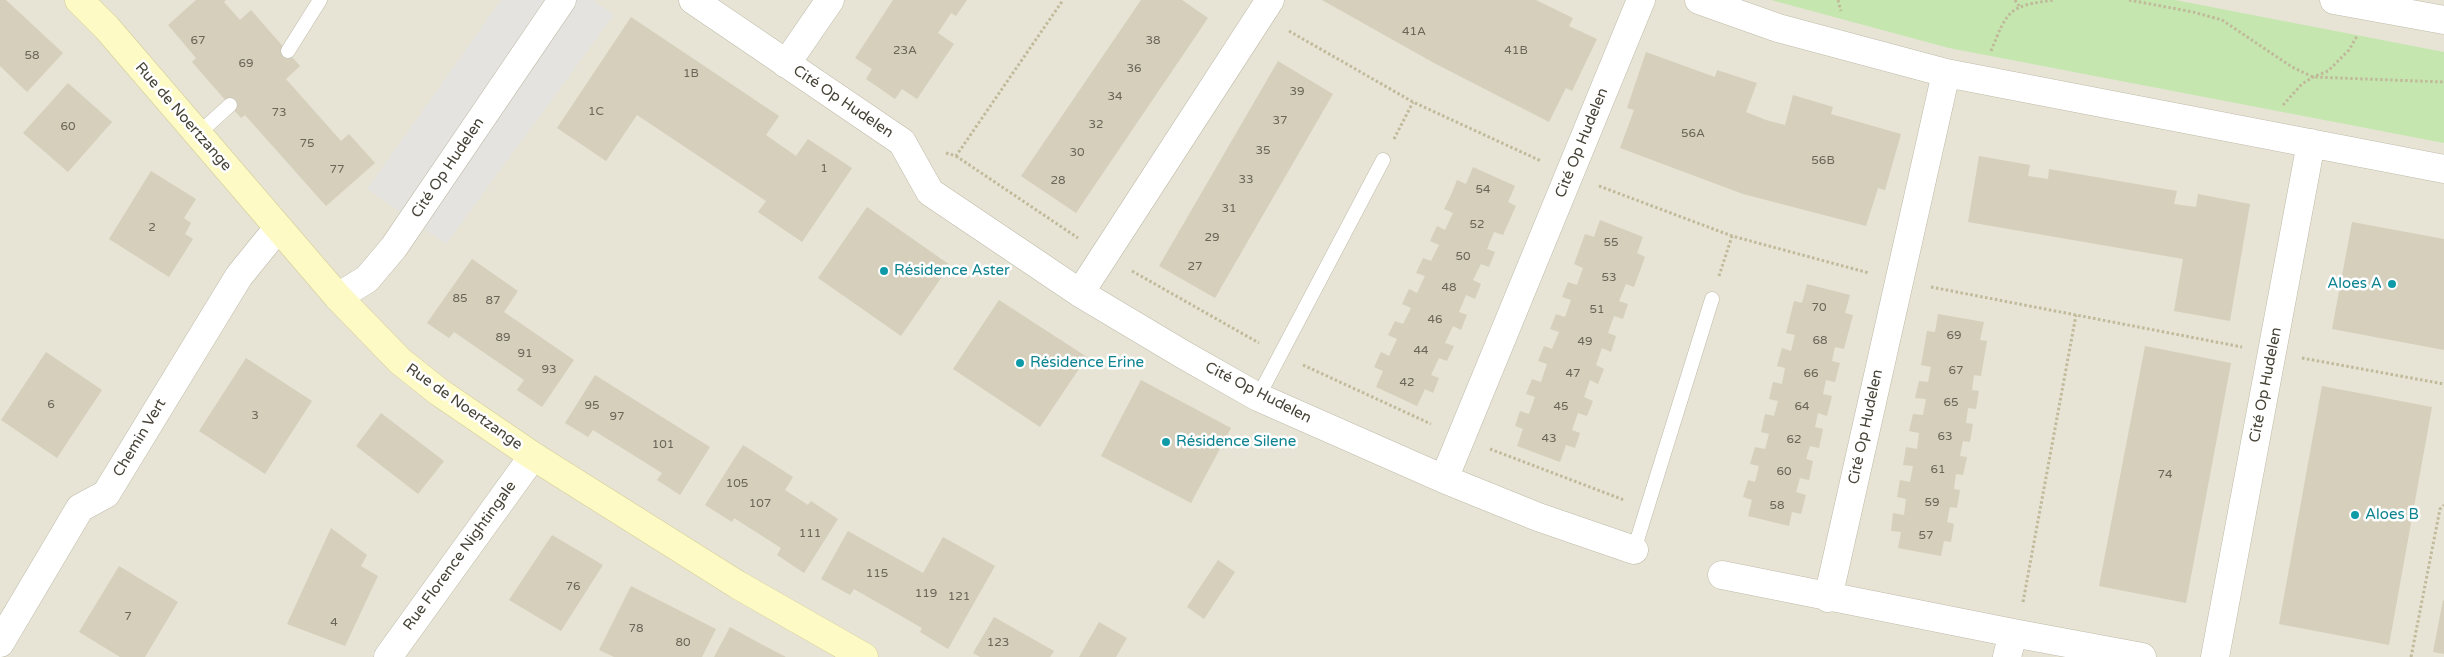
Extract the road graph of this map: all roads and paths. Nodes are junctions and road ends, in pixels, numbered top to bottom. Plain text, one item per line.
1 (79, 0) edge
2 (320, 0) edge
3 (562, 0) edge
4 (692, 0) edge
5 (830, 0) edge
6 (1063, 0) edge
7 (1641, 0) edge
8 (1699, 0) edge
9 (2015, 0) edge
10 (2054, 0) edge
11 (2129, 0) edge
12 (2334, 0) edge
13 (2019, 6) junction
14 (1265, 7) edge
15 (2370, 7) junction
16 (2444, 20) edge
17 (288, 51) dead end
18 (786, 64) junction
19 (1946, 73) junction
20 (2313, 77) junction
21 (1989, 81) junction
22 (2444, 82) edge
23 (1413, 102) junction
24 (230, 105) dead end
25 (198, 134) junction
26 (2271, 135) junction
27 (902, 142) junction
28 (2311, 143) junction
29 (1383, 160) joint
30 (2444, 169) edge
31 (1569, 174) junction
32 (278, 228) junction
33 (1732, 236) junction
34 (1899, 280) junction
35 (1080, 293) junction
36 (338, 297) junction
37 (1712, 299) joint
38 (2076, 315) junction
39 (2272, 353) junction
40 (2444, 384) edge
41 (1258, 397) junction
42 (533, 456) junction
43 (1444, 479) junction
44 (2444, 504) edge
45 (1634, 550) joint
46 (1722, 575) dead end
47 (1828, 598) junction
48 (2012, 641) edge
49 (0, 643) edge
50 (388, 657) edge
51 (864, 657) edge
52 (2142, 657) edge
53 (2215, 657) edge
54 (2411, 657) edge

1 - 25 main road, Rue de Noertzange
2 - 17 lane
3 - 36 street, Cité Op Hudelen
4 - 18 street, Cité Op Hudelen
5 - 18 street, Cité Op Hudelen
6 - 27 path
7 - 31 street, Cité Op Hudelen
8 - 19 street
9 - 13 path
10 - 13 path
11 - 20 path
12 - 15 street
13 - 21 path
14 - 23 path
14 - 35 street
15 - 16 street
15 - 20 path
18 - 27 street, Cité Op Hudelen
19 - 21 street
19 - 34 street, Cité Op Hudelen
20 - 22 path
20 - 26 path
21 - 26 street
23 - 29 path
23 - 31 path
24 - 25 lane
25 - 32 main road, Rue de Noertzange
26 - 28 street
27 - 35 street, Cité Op Hudelen
28 - 30 street
28 - 39 street, Cité Op Hudelen
29 - 41 lane
31 - 33 path
31 - 43 street, Cité Op Hudelen
32 - 36 main road, Rue de Noertzange
32 - 49 street, Chemin Vert
33 - 34 path
33 - 37 path
34 - 38 path
34 - 47 street, Cité Op Hudelen
35 - 41 street, Cité Op Hudelen
36 - 42 main road, Rue de Noertzange
37 - 45 lane
38 - 39 path
38 - 48 path
39 - 40 path
39 - 53 street, Cité Op Hudelen
41 - 43 street, Cité Op Hudelen
42 - 50 street, Rue Florence Nightingale
42 - 51 main road, Rue de Noertzange
43 - 45 street, Cité Op Hudelen
44 - 54 path
46 - 47 street
47 - 48 street
48 - 52 street

